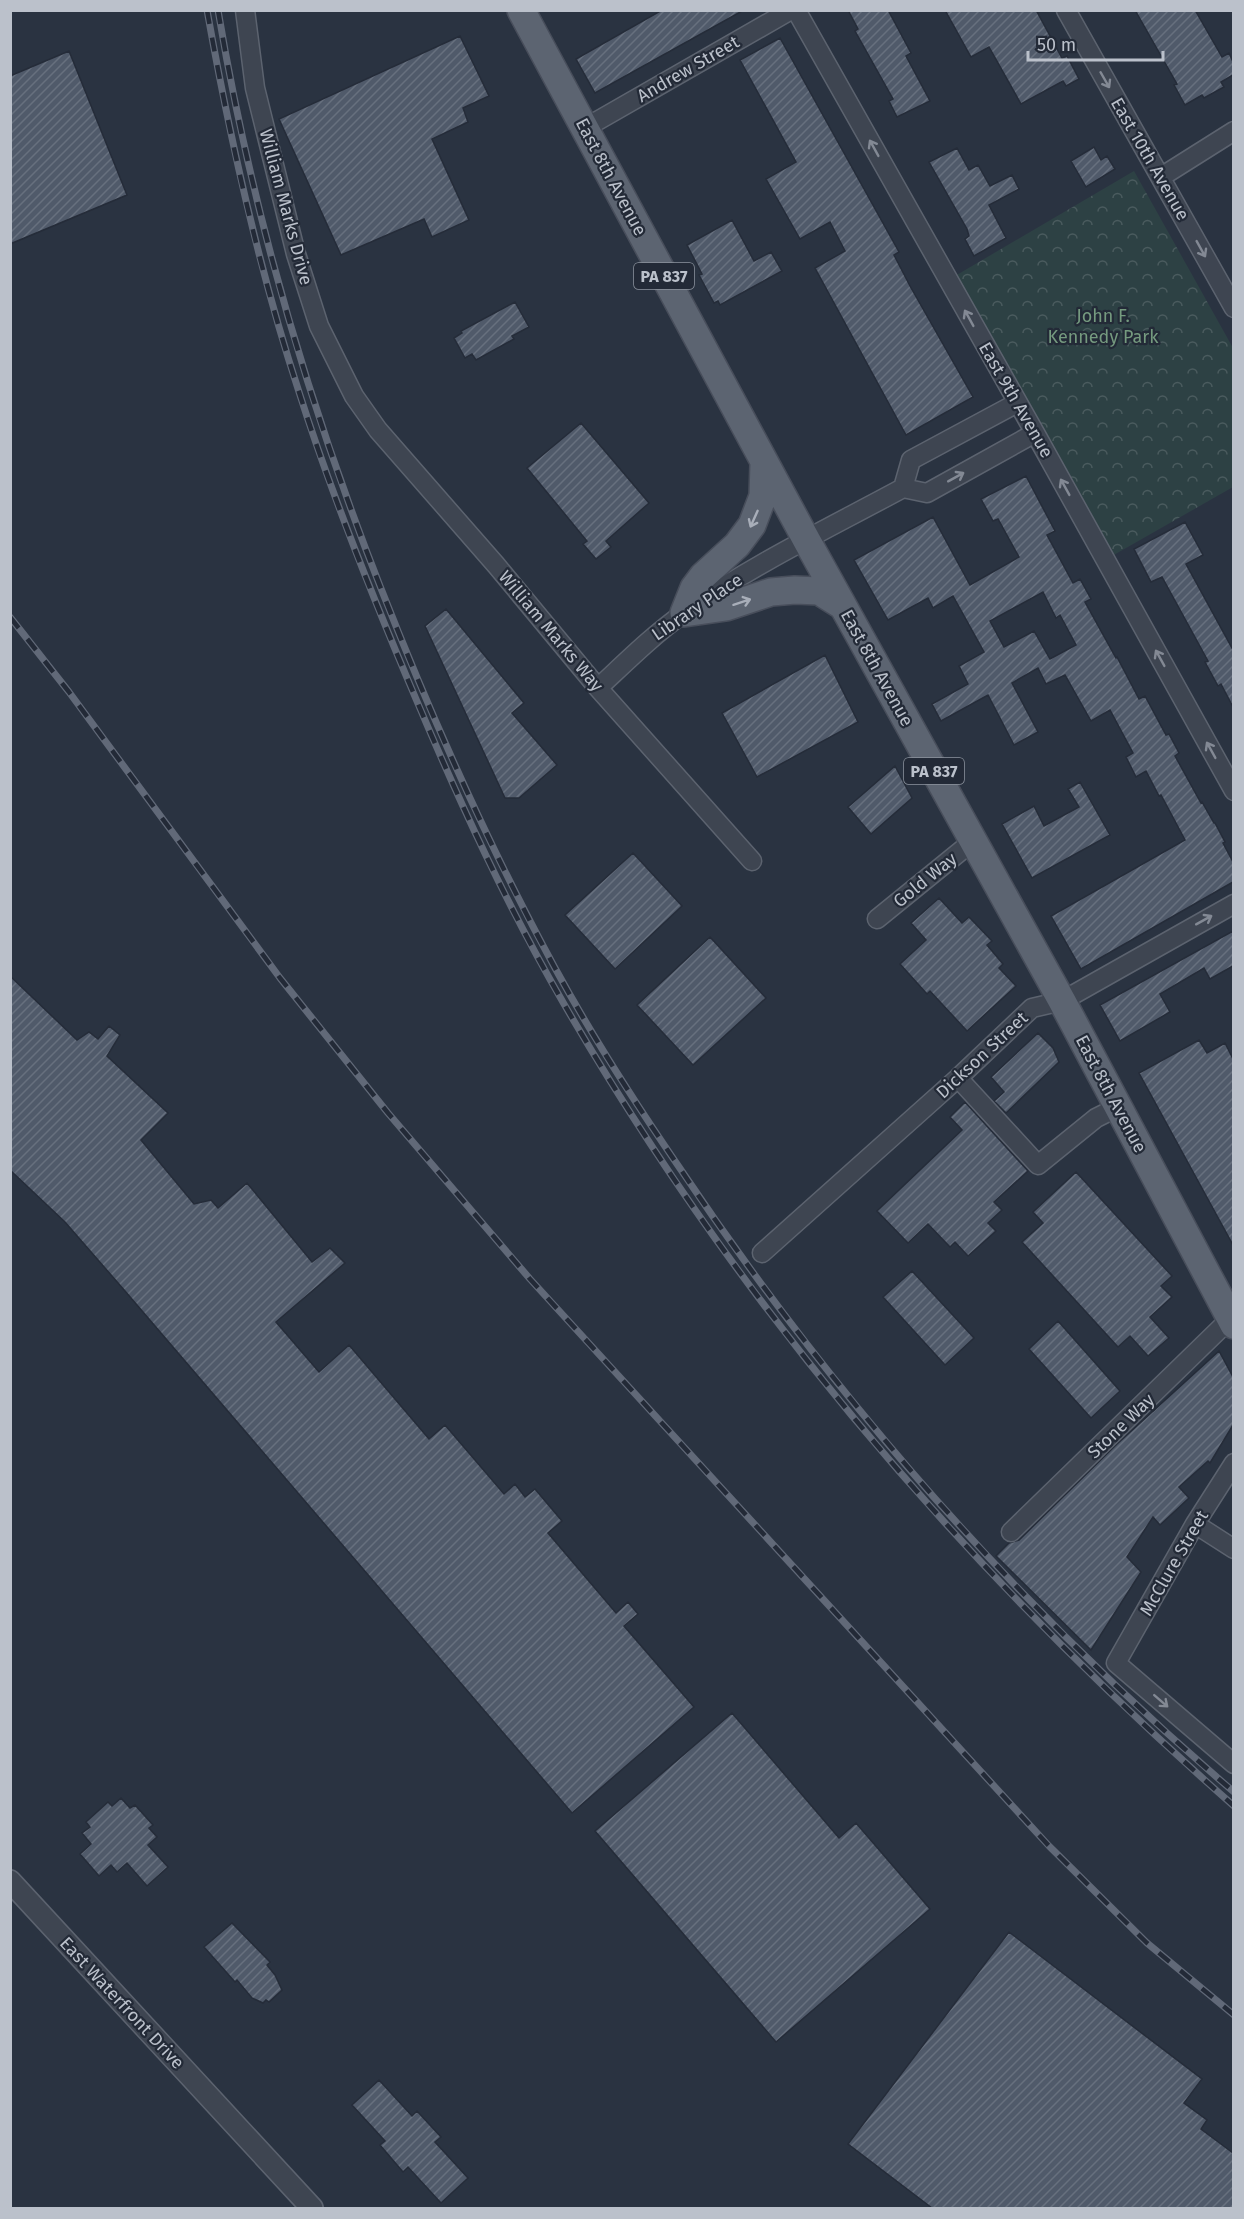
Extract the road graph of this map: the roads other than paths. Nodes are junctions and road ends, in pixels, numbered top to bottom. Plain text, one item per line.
1 (245, 10) edge
2 (521, 10) edge
3 (791, 10) edge
4 (796, 10) edge
5 (1066, 10) edge
6 (585, 128) junction
7 (1233, 131) edge
8 (1161, 177) junction
9 (1233, 308) edge
10 (354, 396) joint
11 (1017, 403) junction
12 (1035, 433) junction
13 (765, 462) junction
14 (903, 488) junction
15 (807, 541) junction
16 (843, 606) junction
17 (684, 613) junction
18 (598, 688) junction
19 (1233, 791) edge
20 (973, 841) junction
21 (752, 861) dead end
22 (1233, 904) edge
23 (877, 919) dead end
24 (1062, 1001) junction
25 (958, 1078) junction
26 (1118, 1107) junction
27 (762, 1253) dead end
28 (1232, 1322) edge
29 (1233, 1463) edge
30 (1195, 1524) junction
31 (1011, 1532) dead end
32 (1233, 1550) edge
33 (1233, 1764) edge
34 (10, 1881) edge
35 (312, 2208) edge

1 - 10 street, William Marks Drive
2 - 6 main road, East 8th Avenue / PA 837
3 - 6 street, Andrew Street
11 -> 4 street, East 9th Avenue
5 -> 8 street, East 10th Avenue
6 - 13 main road, East 8th Avenue / PA 837
7 - 8 street
8 -> 9 street, East 10th Avenue
10 - 18 street, William Marks Way
11 - 12 street, East 9th Avenue
11 - 14 street
14 -> 12 street
19 -> 12 street, East 9th Avenue
13 - 15 main road, East 8th Avenue / PA 837
13 -> 17 main road
14 - 15 street, Library Place
15 - 16 main road, East 8th Avenue / PA 837
15 - 17 street, Library Place
17 -> 16 main road
16 - 20 main road, East 8th Avenue / PA 837
17 - 18 street, Library Place
18 - 21 street, William Marks Way
20 - 23 street, Gold Way
20 - 24 main road, East 8th Avenue / PA 837
24 -> 22 street, Dickson Street
24 - 25 street, Dickson Street
24 - 26 main road, East 8th Avenue / PA 837
25 - 26 street
25 - 27 street, Dickson Street
26 - 28 main road, East 8th Avenue / PA 837
28 - 31 street, Stone Way
29 - 30 street, McClure Street
30 - 32 street
30 -> 33 street, McClure Street
34 - 35 street, East Waterfront Drive

